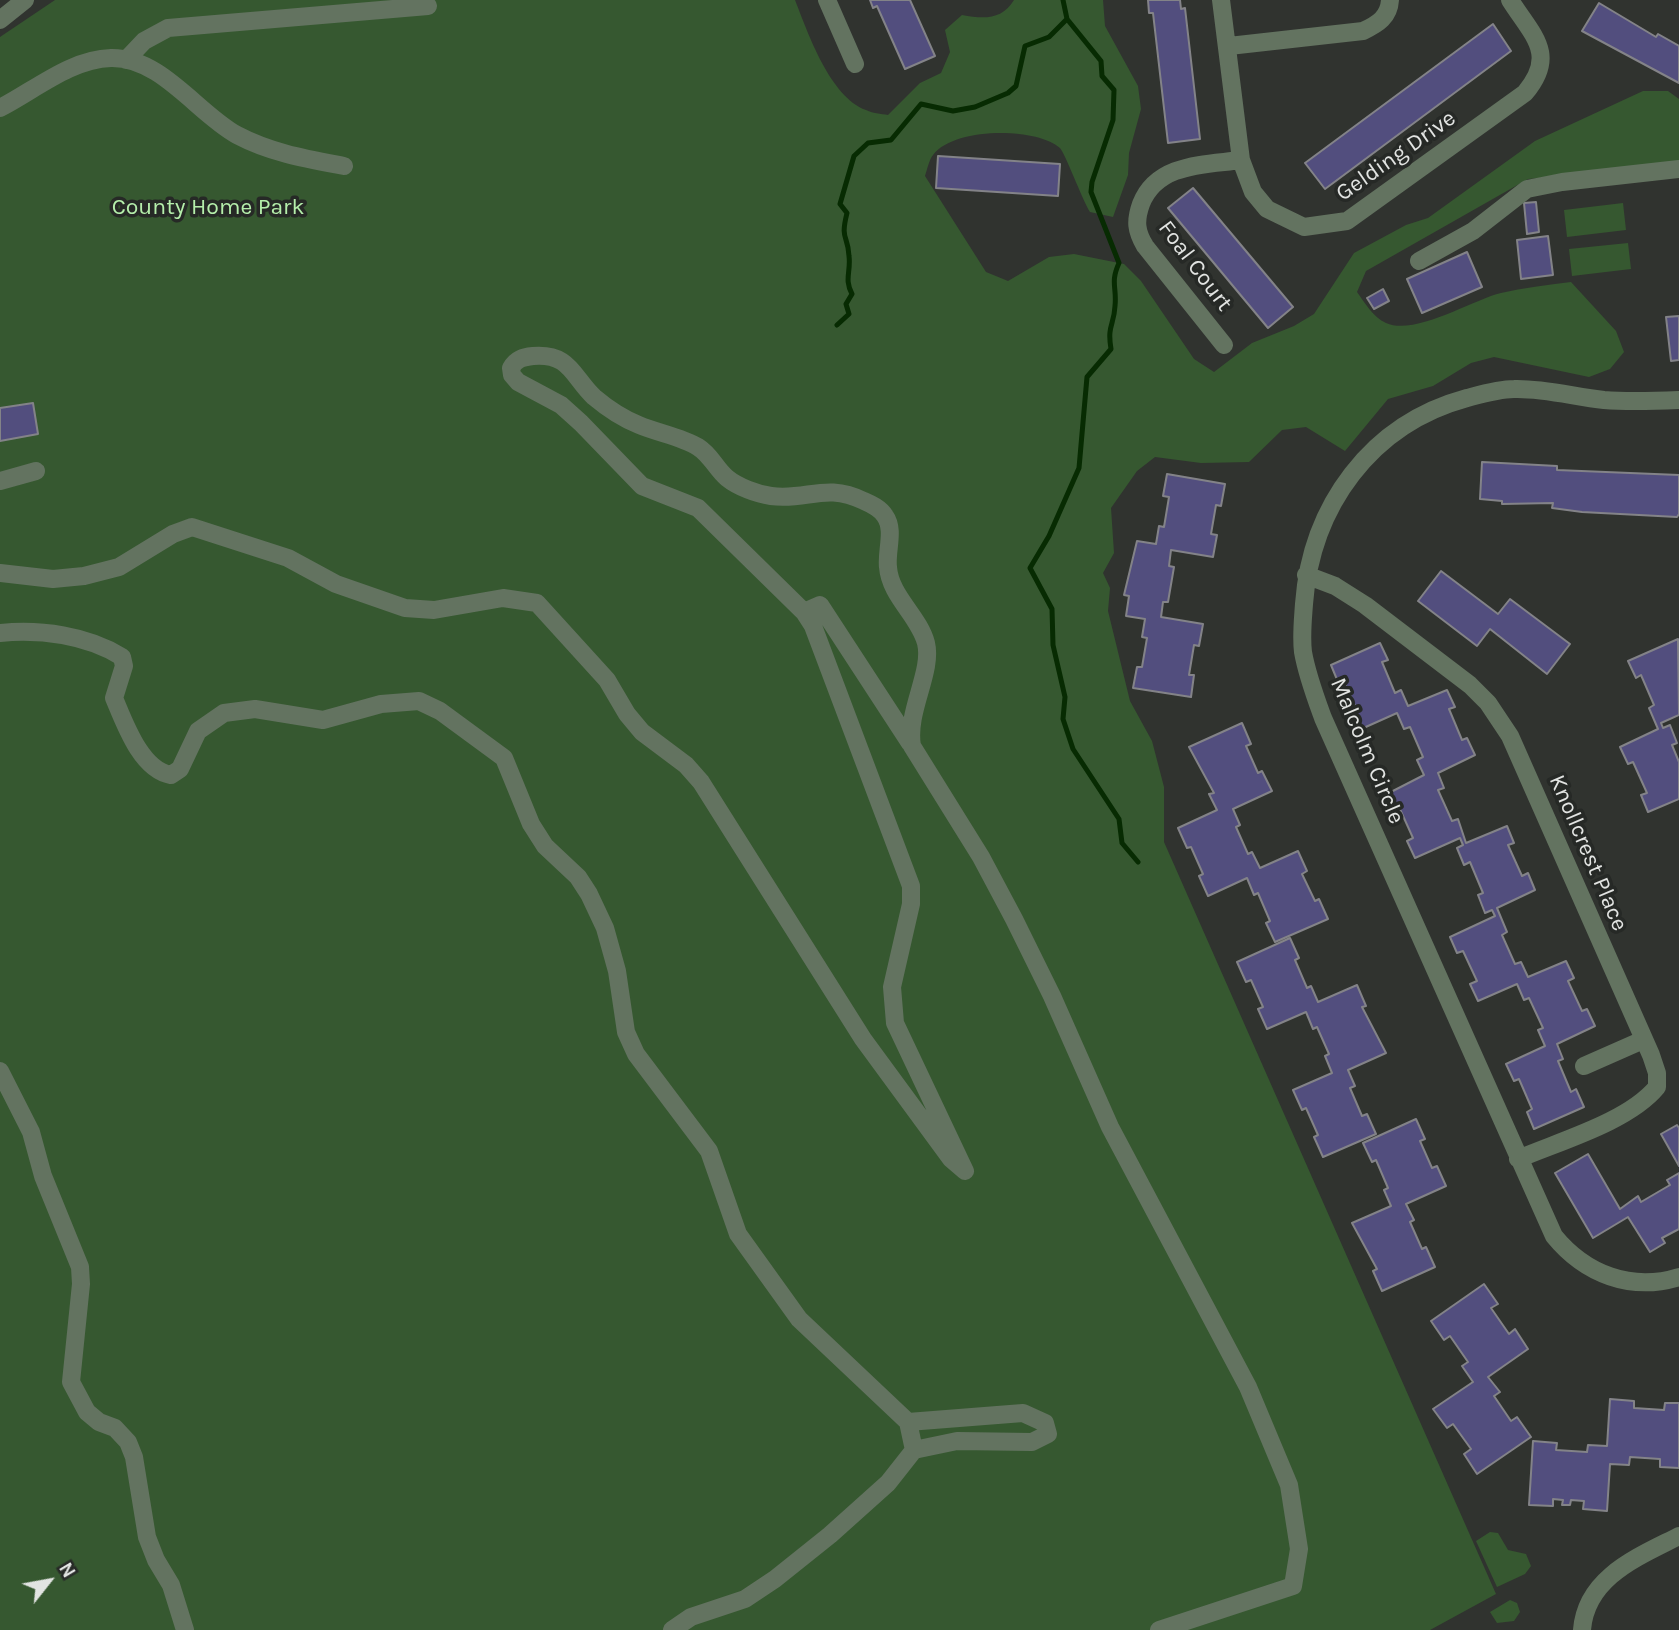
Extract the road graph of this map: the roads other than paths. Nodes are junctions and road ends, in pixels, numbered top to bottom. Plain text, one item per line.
1 (25, 0) edge
2 (827, 0) edge
3 (1221, 0) edge
4 (1390, 0) edge
5 (1510, 0) edge
6 (428, 6) dead end
7 (0, 20) edge
8 (1229, 46) junction
9 (125, 60) junction
10 (855, 64) dead end
11 (0, 108) edge
12 (1241, 160) junction
13 (344, 166) dead end
14 (1679, 169) edge
15 (1419, 261) dead end
16 (1224, 345) dead end
17 (1679, 400) edge
18 (36, 471) dead end
19 (0, 481) edge
20 (0, 573) edge
21 (1306, 575) junction
22 (804, 612) junction
23 (0, 633) edge
24 (912, 746) junction
25 (1643, 1040) junction
26 (1584, 1066) dead end
27 (0, 1071) edge
28 (1518, 1159) junction
29 (1679, 1276) edge
30 (908, 1422) junction
31 (915, 1450) junction
32 (1679, 1536) edge
33 (185, 1630) edge
34 (672, 1630) edge
35 (1160, 1630) edge
36 (1582, 1630) edge

1 - 7 street
2 - 10 street
3 - 8 street, Gelding Drive
4 - 8 street
5 - 12 street, Gelding Drive
6 - 9 street
8 - 12 street, Gelding Drive
9 - 11 street
9 - 13 street
12 - 16 street, Foal Court
14 - 15 street
17 - 21 street, Malcolm Circle
18 - 19 street
20 - 22 street
21 - 25 street, Knollcrest Place
21 - 28 street, Malcolm Circle
22 - 24 street
22 - 24 street
23 - 30 street
24 - 35 street
25 - 26 street
25 - 28 street, Knollcrest Place
27 - 33 street
28 - 29 street, Malcolm Circle
30 - 31 street
30 - 31 street
31 - 34 street
32 - 36 street

